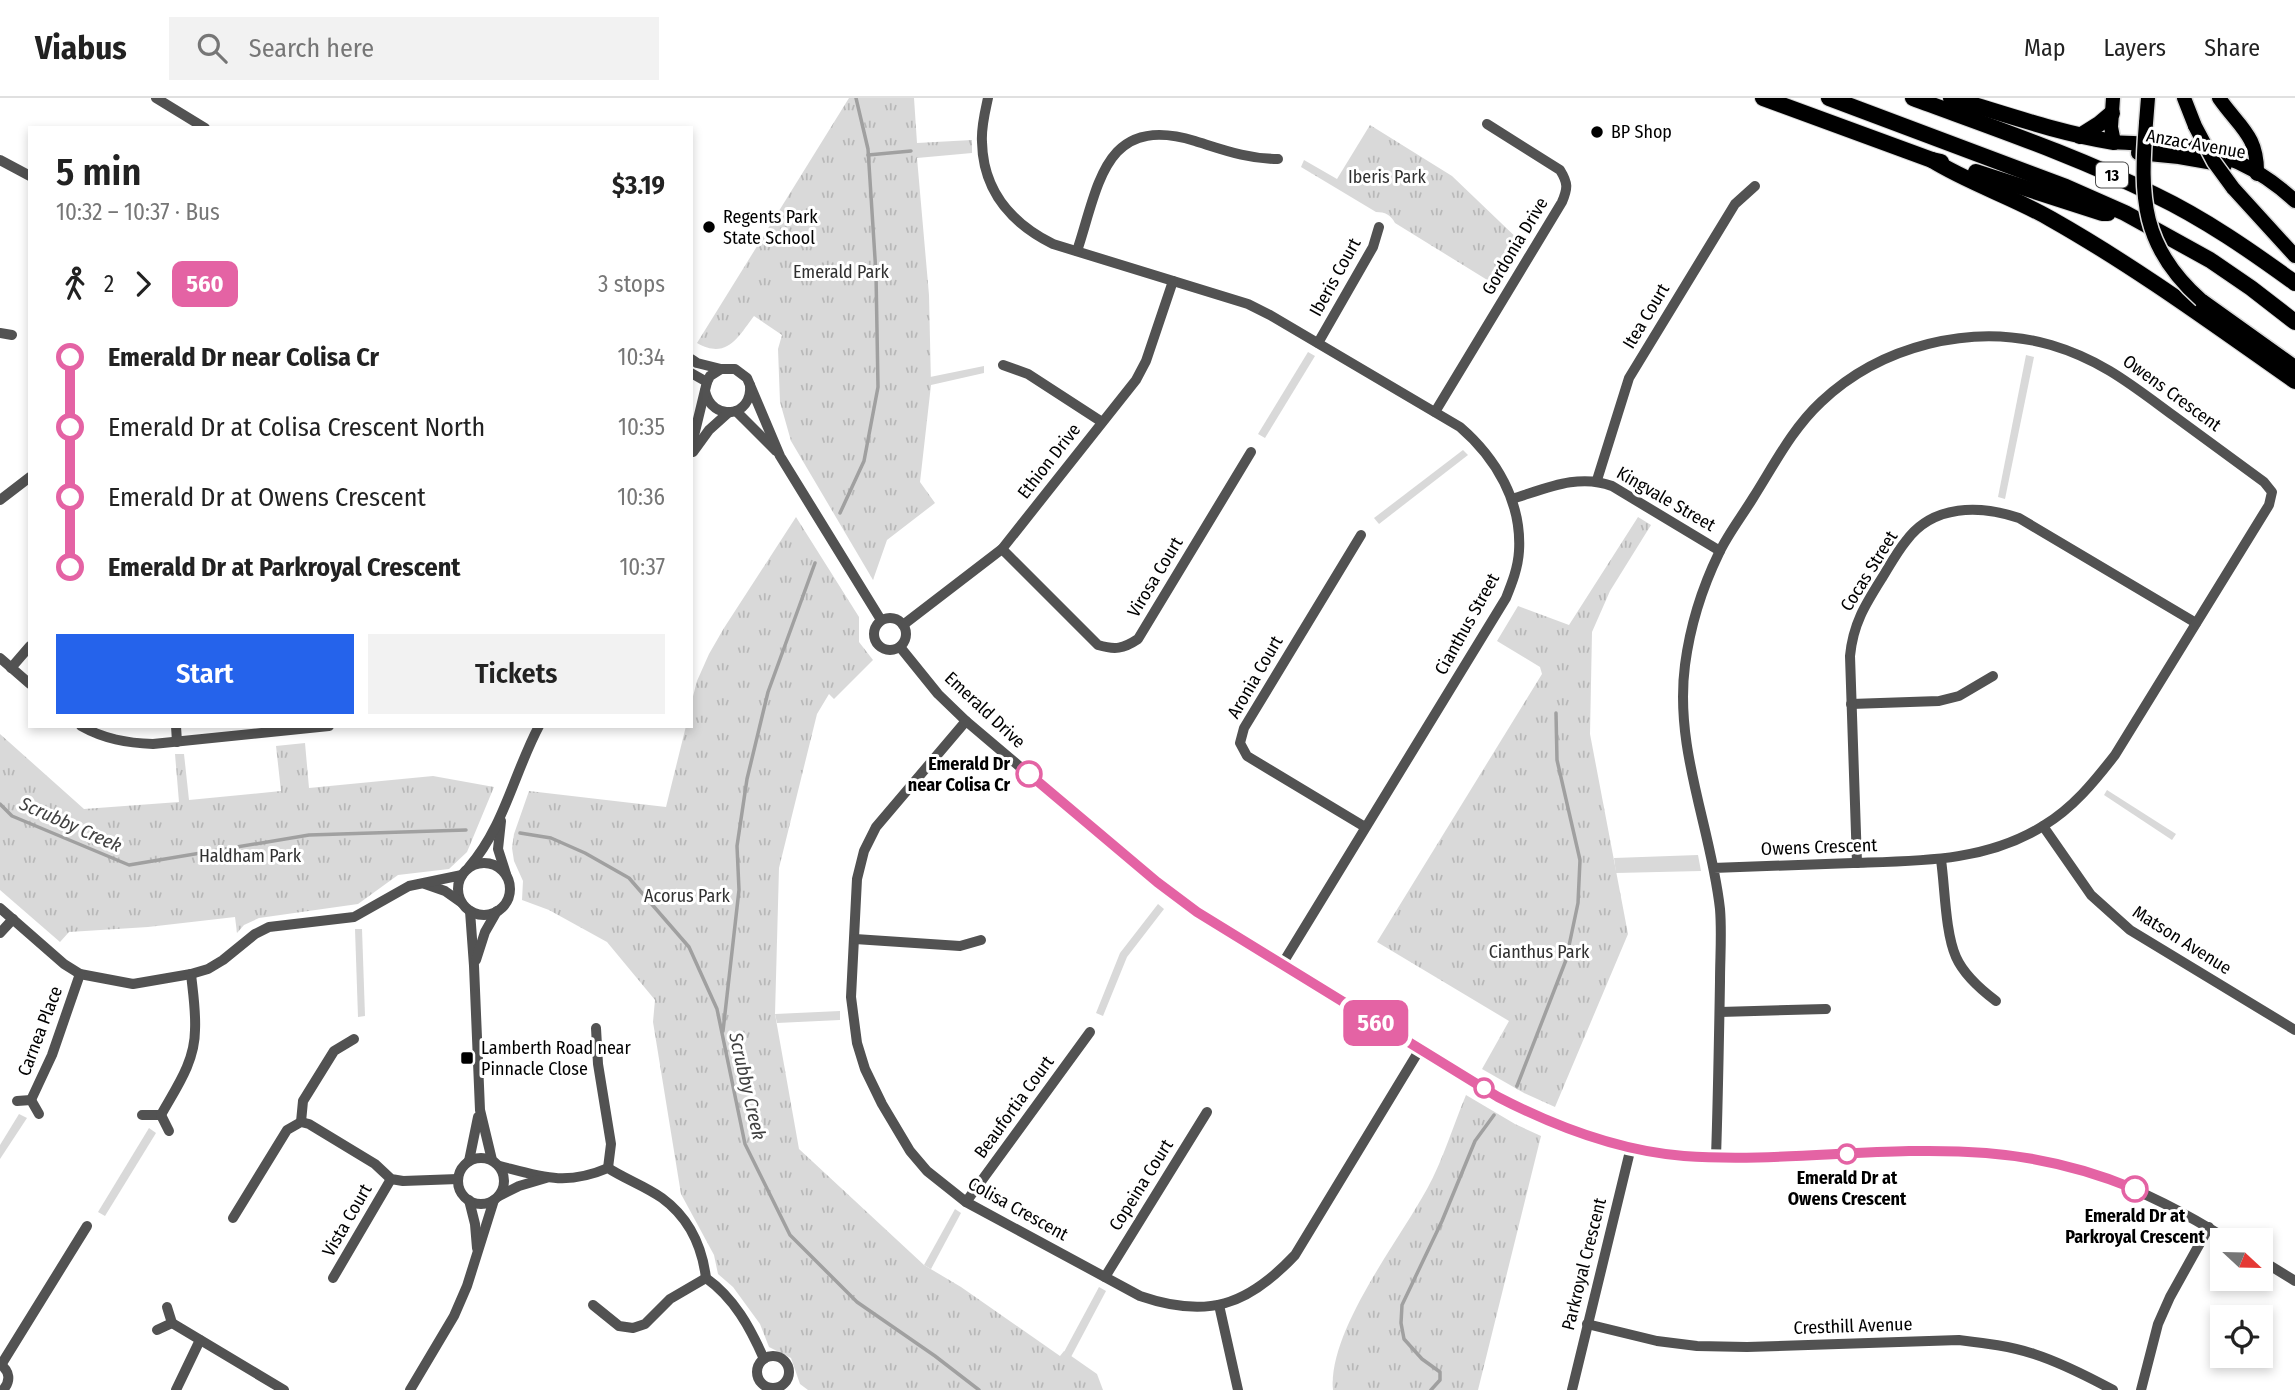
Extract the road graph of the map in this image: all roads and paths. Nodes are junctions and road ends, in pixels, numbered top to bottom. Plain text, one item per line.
1 (156, 98) edge
2 (988, 98) edge
3 (1763, 98) edge
4 (1829, 98) edge
5 (1913, 98) edge
6 (1951, 98) edge
7 (2148, 98) edge
8 (2184, 98) edge
9 (2219, 98) edge
10 (2113, 105) edge
11 (1487, 124) dead end
12 (202, 126) edge
13 (2080, 136) junction
14 (2114, 142) junction
15 (1278, 159) dead end
16 (0, 160) edge
17 (1932, 160) junction
18 (2257, 174) junction
19 (28, 175) edge
20 (1755, 186) dead end
21 (2295, 201) edge
22 (2125, 213) junction
23 (1379, 227) dead end
24 (1077, 251) junction
25 (2295, 256) edge
26 (1173, 281) junction
27 (2295, 283) edge
28 (2295, 322) edge
29 (1318, 343) junction
30 (693, 360) edge
31 (1003, 365) dead end
32 (2295, 367) edge
33 (721, 369) junction
34 (693, 375) edge
35 (2295, 381) edge
36 (750, 384) junction
37 (706, 386) junction
38 (732, 412) junction
39 (1435, 412) junction
40 (1102, 422) junction
41 (693, 440) edge
42 (693, 451) edge
43 (1251, 452) dead end
44 (780, 456) junction
45 (28, 479) edge
46 (1597, 480) junction
47 (1511, 499) junction
48 (0, 500) edge
49 (1361, 535) dead end
50 (1002, 548) junction
51 (1720, 551) junction
52 (881, 620) junction
53 (2196, 623) junction
54 (903, 625) junction
55 (28, 648) edge
56 (900, 648) junction
57 (0, 658) edge
58 (11, 668) junction
59 (1993, 676) dead end
60 (28, 682) edge
61 (1851, 704) junction
62 (966, 721) junction
63 (85, 728) edge
64 (176, 728) edge
65 (538, 728) edge
66 (299, 729) edge
67 (177, 742) junction
68 (502, 815) junction
69 (2043, 826) junction
70 (1365, 827) junction
71 (1941, 860) junction
72 (1857, 863) junction
73 (1714, 868) junction
74 (465, 872) junction
75 (507, 877) junction
76 (423, 883) junction
77 (466, 907) junction
78 (0, 908) edge
79 (497, 911) junction
80 (13, 919) junction
81 (0, 933) edge
82 (855, 939) junction
83 (981, 940) dead end
84 (474, 966) junction
85 (1281, 966) junction
86 (80, 974) junction
87 (191, 975) junction
88 (1996, 1001) dead end
89 (1826, 1009) dead end
90 (1720, 1012) junction
91 (596, 1028) dead end
92 (2295, 1030) edge
93 (1090, 1032) dead end
94 (354, 1039) dead end
95 (1420, 1049) junction
96 (31, 1100) junction
97 (18, 1101) dead end
98 (480, 1110) junction
99 (1206, 1112) dead end
100 (39, 1114) dead end
101 (142, 1115) dead end
102 (161, 1115) junction
103 (300, 1122) junction
104 (169, 1131) dead end
105 (1631, 1147) junction
106 (1716, 1157) junction
107 (469, 1161) junction
108 (496, 1163) junction
109 (608, 1168) junction
110 (546, 1178) junction
111 (391, 1179) junction
112 (458, 1179) junction
113 (496, 1198) junction
114 (469, 1200) junction
115 (966, 1202) junction
116 (233, 1218) dead end
117 (87, 1226) dead end
118 (2209, 1227) joint
119 (477, 1254) junction
120 (2273, 1267) edge
121 (1105, 1277) junction
122 (333, 1278) dead end
123 (706, 1278) junction
124 (2295, 1281) edge
125 (593, 1305) dead end
126 (1219, 1305) junction
127 (167, 1307) dead end
128 (172, 1323) junction
129 (1587, 1324) junction
130 (157, 1330) dead end
131 (200, 1340) junction
132 (764, 1359) junction
133 (1, 1365) edge
134 (785, 1383) junction
135 (759, 1387) edge
136 (3, 1390) edge
137 (176, 1390) edge
138 (284, 1390) edge
139 (410, 1390) edge
140 (795, 1390) edge
141 (1238, 1390) edge
142 (1572, 1390) edge
143 (2113, 1390) edge
144 (2141, 1390) edge

1 - 12 street
2 - 24 street
3 - 17 highway
4 - 22 highway, 13
5 - 27 highway, 13
6 - 13 highway
7 - 32 main road, bridge
8 - 25 main road, bridge
9 - 18 main road
10 - 13 highway
10 - 14 main road
11 - 39 street, Gordonia Drive
13 - 14 highway
14 - 18 main road, Anzac Avenue
15 - 24 street
16 - 19 street
17 - 22 highway
17 - 35 highway
18 - 21 main road, Anzac Avenue
20 - 46 street, Itea Court
22 - 28 highway, 13
23 - 29 street, Iberis Court
24 - 26 street
26 - 29 street, Cianthus Street
26 - 40 street, Ethion Drive
29 - 39 street, Cianthus Street
30 - 33 street
31 - 40 street
33 - 36 street
33 - 37 street
34 - 37 street
36 - 38 street
36 - 44 street
37 - 38 street
37 - 41 street
38 - 42 street
38 - 44 street
39 - 47 street, Cianthus Street
40 - 50 street, Ethion Drive
43 - 50 street, Virosa Court
44 - 52 street
45 - 48 street
46 - 47 street, Kingvale Street
46 - 51 street, Kingvale Street
47 - 70 street, Cianthus Street
49 - 70 street, Aronia Court
50 - 54 street, Ethion Drive
51 - 53 street, Owens Crescent
51 - 73 street, Owens Crescent
52 - 54 street
52 - 56 street
53 - 61 street, Cocas Street
53 - 69 street, Owens Crescent
54 - 56 street
55 - 58 street
56 - 62 street, Emerald Drive
57 - 58 street
58 - 60 street
59 - 61 street
61 - 72 street, Cocas Street
62 - 82 street, Colisa Crescent
62 - 85 street, Emerald Drive
63 - 67 street
64 - 67 street
65 - 68 street
66 - 67 street
68 - 74 street
68 - 75 street
69 - 71 street, Owens Crescent
69 - 92 street, Matson Avenue
70 - 85 street, Cianthus Street
71 - 72 street, Owens Crescent
71 - 88 street
72 - 73 street, Owens Crescent
73 - 90 street, Owens Crescent
74 - 75 street
74 - 76 street
74 - 77 street
75 - 79 street
76 - 77 street
76 - 87 street
77 - 79 street
77 - 84 street
78 - 80 street
79 - 84 street
80 - 81 street
80 - 86 street
82 - 83 street
82 - 115 street, Colisa Crescent
84 - 98 street
85 - 95 street, Emerald Drive
86 - 87 street
86 - 96 street, Carnea Place
87 - 102 street
89 - 90 street
90 - 106 street, Owens Crescent
91 - 109 street
93 - 115 street, Beaufortia Court
94 - 103 street
95 - 105 street, Emerald Drive
95 - 126 street, Colisa Crescent
96 - 97 street, Carnea Place
96 - 100 street, Carnea Place
98 - 107 street
98 - 108 street
99 - 121 street, Copeina Court
101 - 102 street
102 - 104 street
103 - 111 street
103 - 116 street
105 - 106 street, Emerald Drive
105 - 129 street, Parkroyal Crescent
106 - 118 street, Emerald Drive
107 - 108 street
107 - 112 street
108 - 110 street
108 - 113 street
109 - 110 street
109 - 123 street
110 - 113 street
111 - 112 street
111 - 122 street, Vista Court
112 - 114 street
113 - 114 street
113 - 119 street
114 - 119 street
115 - 121 street, Colisa Crescent
117 - 133 street
118 - 144 street
119 - 139 street
120 - 124 street
121 - 126 street, Colisa Crescent
123 - 125 street
123 - 132 street
126 - 141 street
127 - 128 street
128 - 130 street
128 - 131 street
129 - 142 street, Parkroyal Crescent
129 - 143 street, Cresthill Avenue
131 - 137 street
131 - 138 street
132 - 134 street
132 - 135 street
133 - 136 street
134 - 135 street
134 - 140 street

